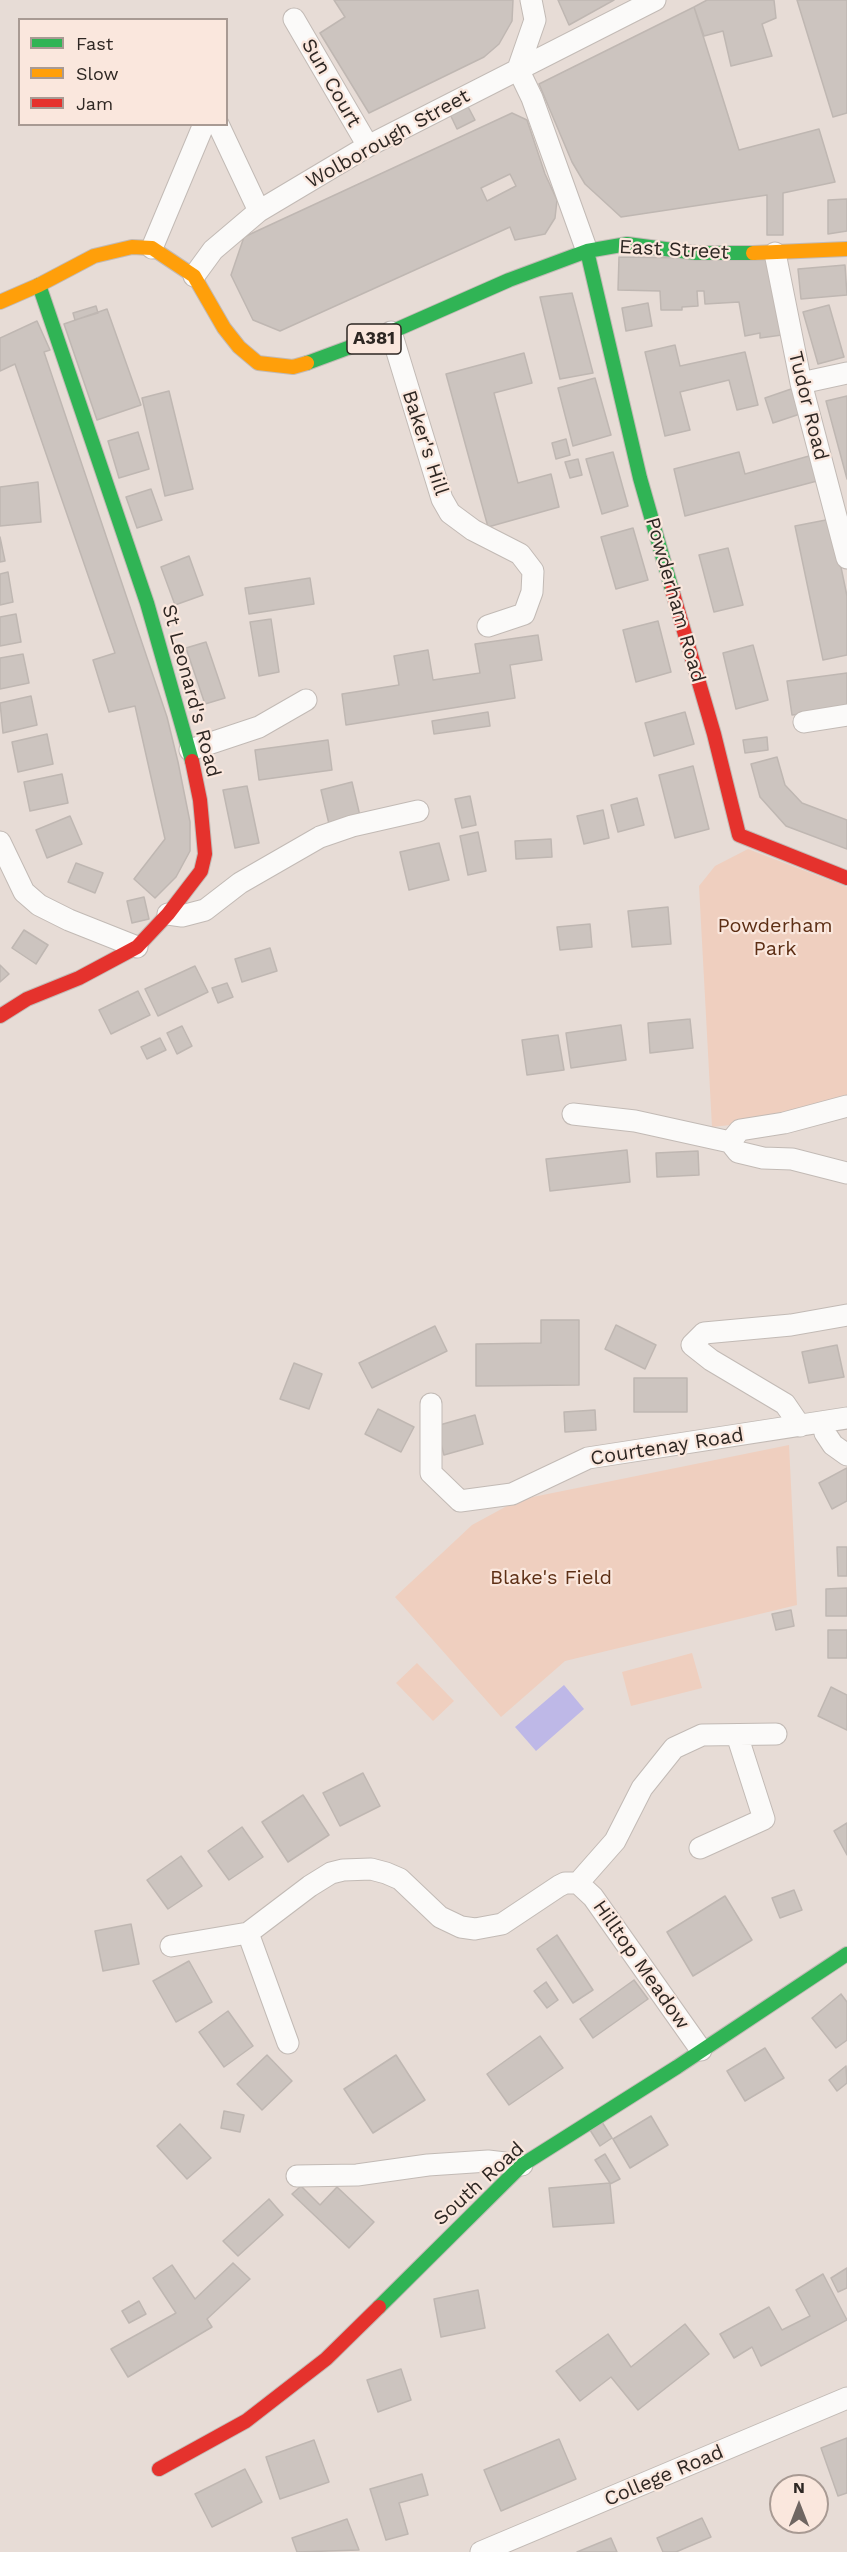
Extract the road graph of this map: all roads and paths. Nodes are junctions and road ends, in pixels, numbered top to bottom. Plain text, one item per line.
1 (531, 0) edge
2 (655, 0) edge
3 (294, 20) dead end
4 (518, 69) junction
5 (203, 126) edge
6 (219, 126) edge
7 (368, 146) junction
8 (259, 212) junction
9 (152, 248) junction
10 (847, 249) edge
11 (587, 250) junction
12 (775, 253) junction
13 (194, 276) junction
14 (20, 291) edge
15 (0, 302) edge
16 (391, 332) junction
17 (847, 373) edge
18 (801, 383) junction
19 (841, 510) edge
20 (847, 558) edge
21 (488, 626) dead end
22 (306, 700) dead end
23 (847, 715) edge
24 (804, 722) dead end
25 (190, 750) junction
26 (418, 811) dead end
27 (0, 842) edge
28 (847, 878) edge
29 (168, 914) junction
30 (137, 947) junction
31 (0, 1016) edge
32 (847, 1106) edge
33 (573, 1113) dead end
34 (730, 1142) junction
35 (847, 1173) edge
36 (847, 1315) edge
37 (431, 1404) dead end
38 (847, 1418) edge
39 (823, 1422) junction
40 (800, 1426) junction
41 (847, 1455) edge
42 (776, 1734) dead end
43 (737, 1735) junction
44 (700, 1848) dead end
45 (578, 1883) junction
46 (248, 1933) junction
47 (171, 1946) dead end
48 (847, 1954) edge
49 (288, 2043) dead end
50 (701, 2050) junction
51 (522, 2165) junction
52 (297, 2176) dead end
53 (847, 2398) edge
54 (159, 2469) dead end
55 (486, 2551) edge

1 - 4 street
2 - 4 street, Wolborough Street
3 - 7 street, Sun Court
4 - 7 street, Wolborough Street
4 - 11 street
5 - 9 street
6 - 8 street
7 - 8 street, Wolborough Street
8 - 13 street, Wolborough Street
9 - 13 street, A381
9 - 14 street
10 - 12 street, East Street / A381
11 - 12 street, East Street / A381
11 - 16 street, A381
11 - 28 street, Powderham Road
12 - 18 street, Tudor Road
13 - 16 street, A381
14 - 15 street
14 - 25 street, St Leonard's Road
16 - 21 street, Baker's Hill
17 - 18 street
18 - 19 street, Tudor Road
19 - 20 street, Tudor Road
22 - 25 street
23 - 24 street
25 - 29 street, St Leonard's Road
26 - 29 street
27 - 30 street
29 - 30 street, St Leonard's Road
30 - 31 street, St Leonard's Road
32 - 34 street
33 - 34 street
34 - 35 street
36 - 40 street
37 - 40 street, Courtenay Road
38 - 39 street, Courtenay Road
39 - 40 street, Courtenay Road
39 - 41 street
42 - 43 street, Hilltop Meadow
43 - 44 street
43 - 45 street, Hilltop Meadow
45 - 46 street, Hilltop Meadow
45 - 50 street, Hilltop Meadow
46 - 47 street, Hilltop Meadow
46 - 49 street
48 - 50 street, South Road
50 - 51 street, South Road
51 - 52 street
51 - 54 street, South Road
53 - 55 street, College Road

